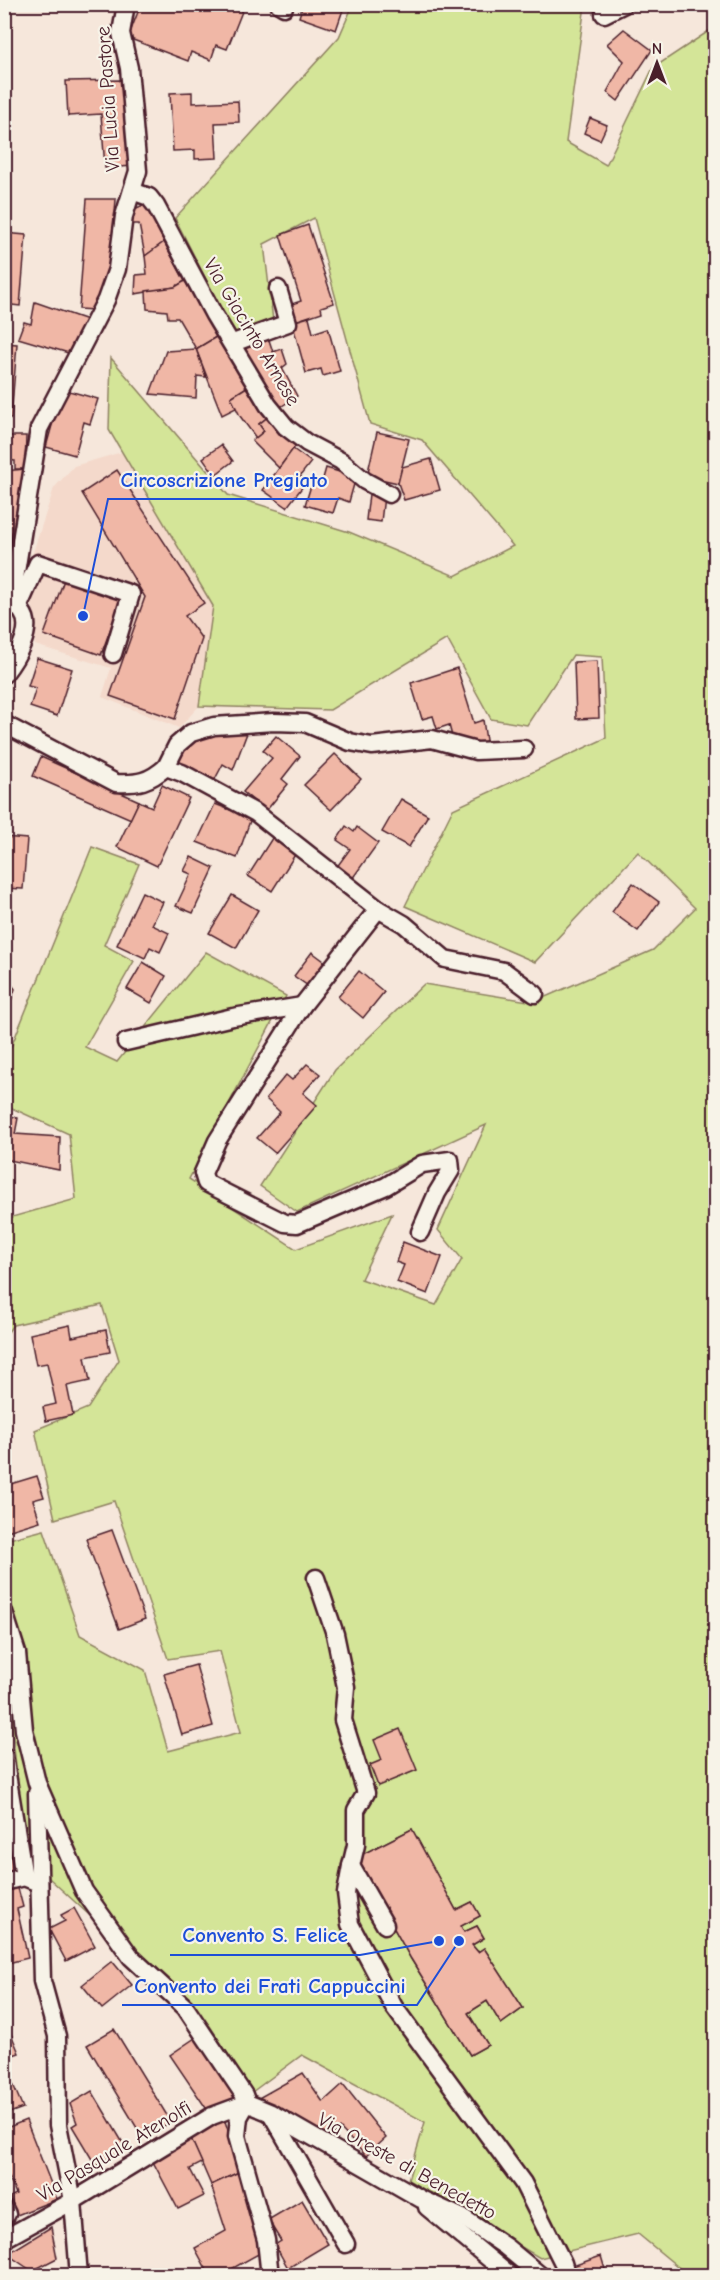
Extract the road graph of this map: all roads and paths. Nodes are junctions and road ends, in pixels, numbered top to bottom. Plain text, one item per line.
1 (126, 4) edge
2 (279, 4) edge
3 (285, 4) edge
4 (624, 4) edge
5 (604, 14) dead end
6 (132, 191) junction
7 (278, 289) dead end
8 (233, 343) junction
9 (389, 494) dead end
10 (11, 605) edge
11 (113, 654) dead end
12 (4, 674) edge
13 (4, 724) edge
14 (524, 749) dead end
15 (166, 767) junction
16 (378, 909) junction
17 (535, 994) dead end
18 (302, 1006) junction
19 (126, 1042) dead end
20 (420, 1232) dead end
21 (316, 1578) dead end
22 (4, 1612) edge
23 (4, 1756) edge
24 (37, 1783) junction
25 (8, 1790) edge
26 (351, 1866) junction
27 (32, 1880) junction
28 (4, 1882) edge
29 (385, 1925) dead end
30 (247, 2103) junction
31 (271, 2113) junction
32 (421, 2199) junction
33 (73, 2201) junction
34 (4, 2208) edge
35 (4, 2215) edge
36 (4, 2239) edge
37 (346, 2244) dead end
38 (79, 2276) edge
39 (270, 2276) edge
40 (510, 2276) edge
41 (541, 2276) edge
42 (567, 2276) edge

1 - 6 street, Via Lucia Pastore
2 - 3 street
4 - 5 street
6 - 8 street, Via Giacinto Arnese
6 - 10 street, Via Lucia Pastore
7 - 8 street
8 - 9 street, Via Giacinto Arnese
10 - 11 street
10 - 12 street
13 - 15 street
14 - 15 street
15 - 16 street
16 - 17 street
16 - 18 street
18 - 19 street
18 - 20 street
21 - 26 street
22 - 24 street
23 - 25 street
24 - 27 street
24 - 30 street
25 - 27 street
26 - 29 street
26 - 42 street
27 - 28 street
27 - 33 street
30 - 31 street, Via Oreste di Benedetto
30 - 33 street, Via Pasquale Atenolfi
30 - 39 street
31 - 32 street, Via Oreste di Benedetto
31 - 37 street
32 - 40 street
32 - 41 street, Via Oreste di Benedetto
33 - 36 street, Via Pasquale Atenolfi
33 - 38 street
34 - 35 street

